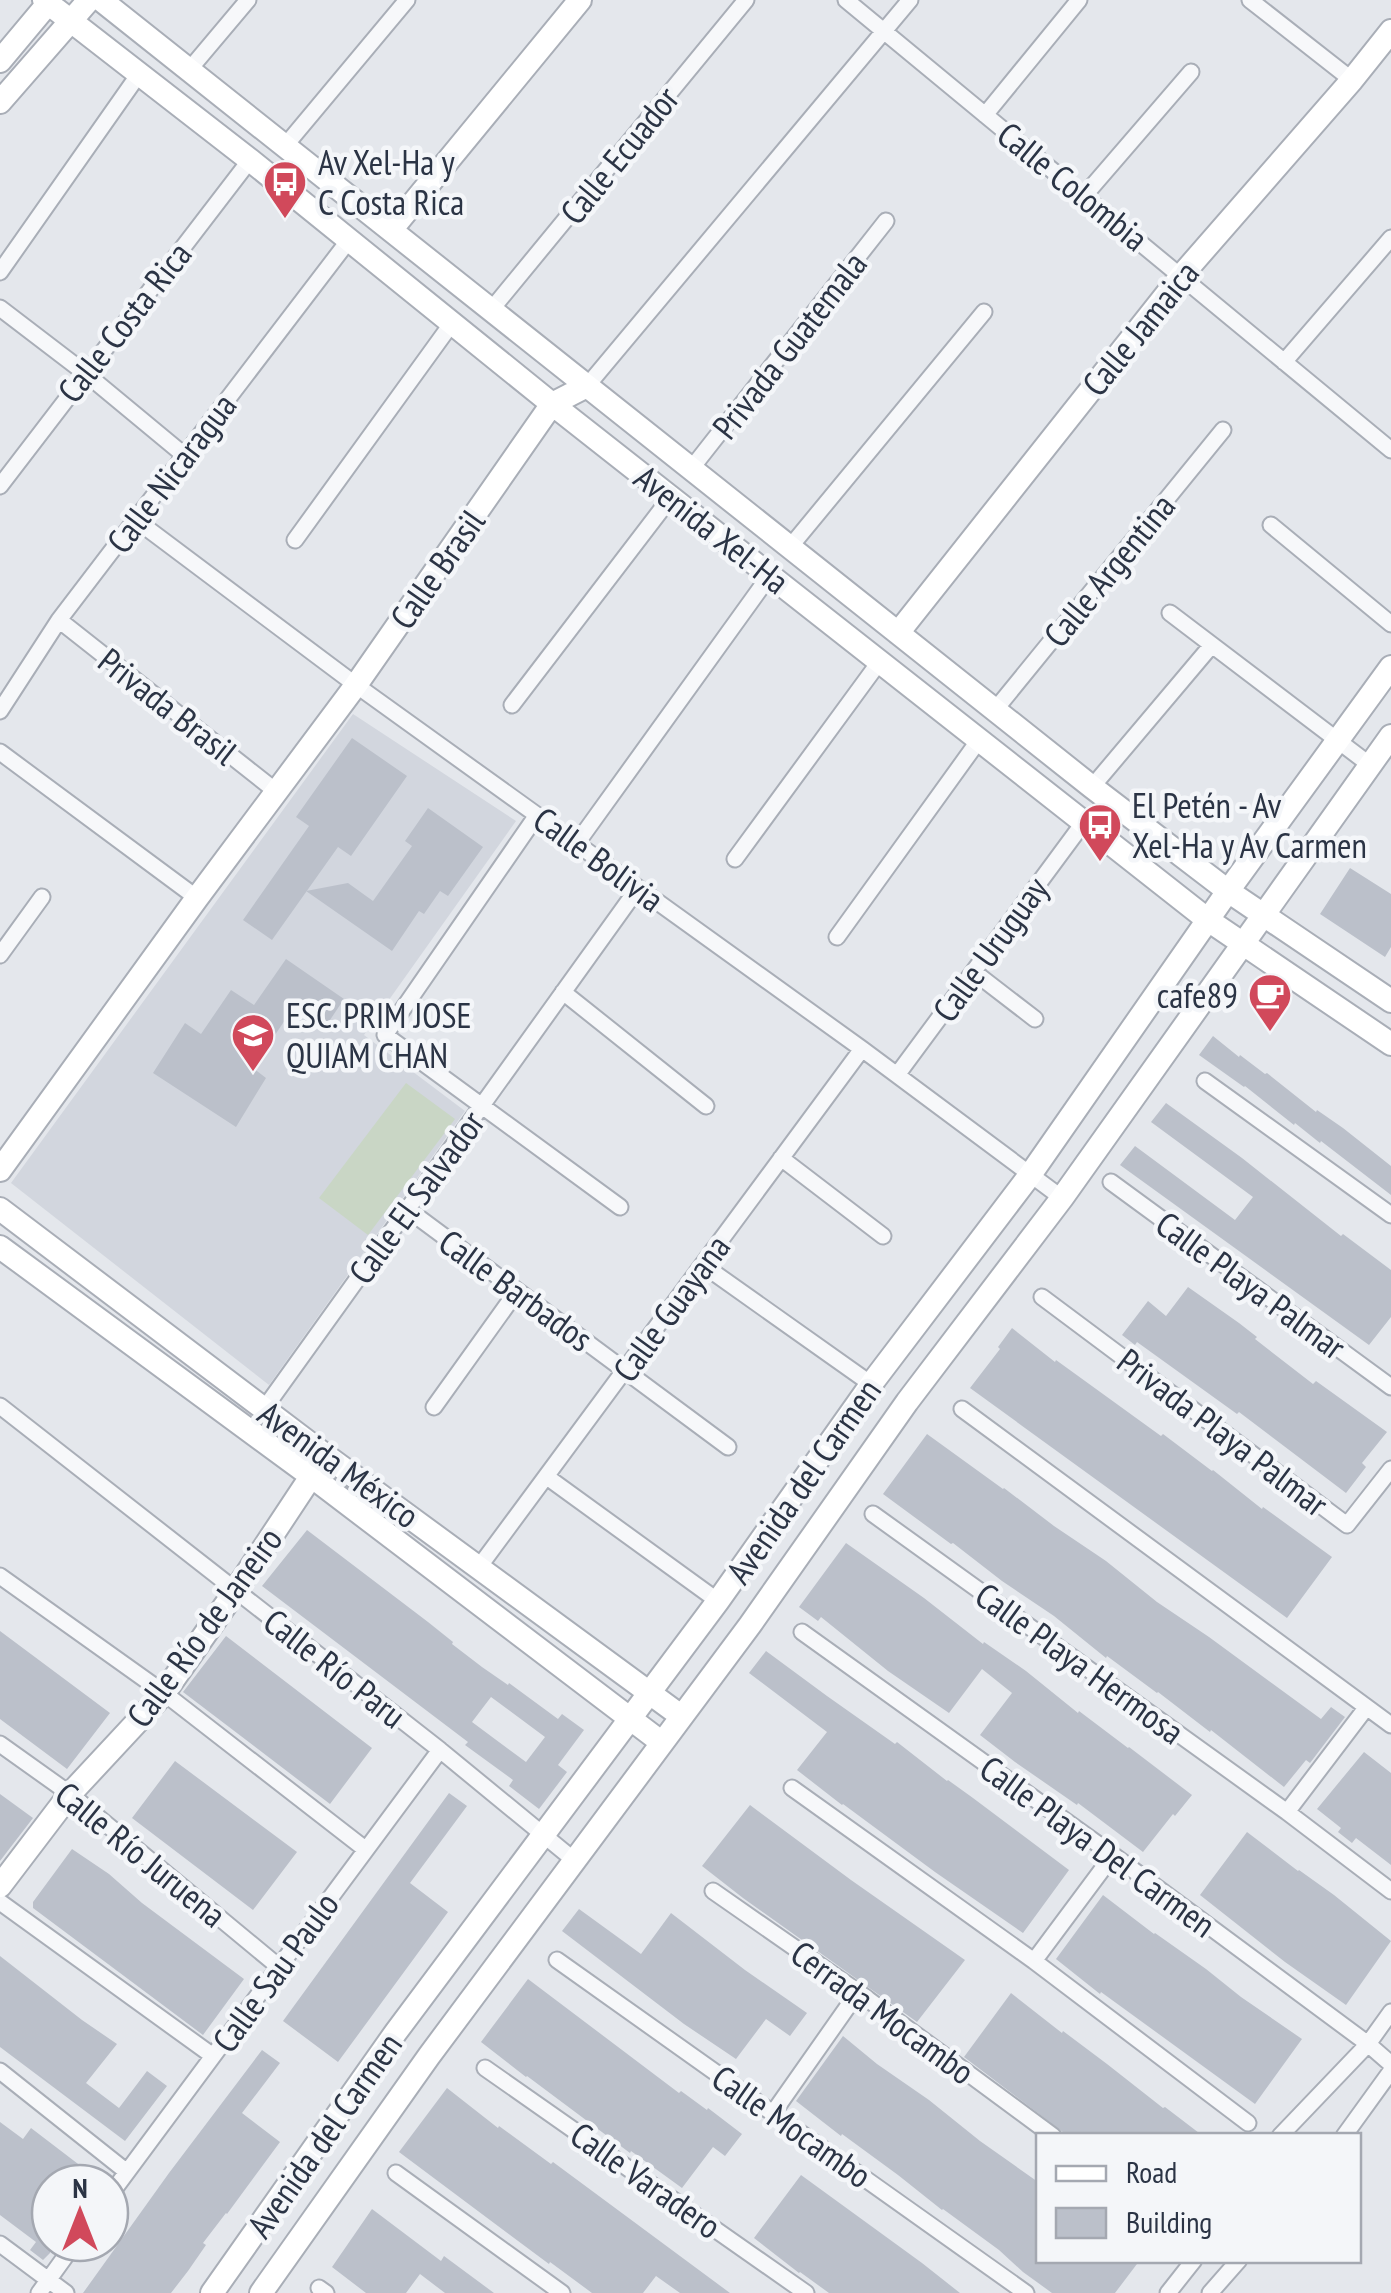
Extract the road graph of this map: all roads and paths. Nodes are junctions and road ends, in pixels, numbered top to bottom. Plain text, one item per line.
1 (89, 0) edge
2 (100, 0) edge
3 (248, 0) edge
4 (407, 0) edge
5 (580, 0) edge
6 (746, 0) edge
7 (846, 0) edge
8 (910, 0) edge
9 (1079, 0) edge
10 (1250, 0) edge
11 (48, 1) edge
12 (72, 22) junction
13 (884, 31) junction
14 (1391, 31) edge
15 (0, 61) edge
16 (189, 70) junction
17 (1191, 72) dead end
18 (140, 74) junction
19 (1352, 80) junction
20 (0, 102) edge
21 (986, 115) junction
22 (285, 146) junction
23 (250, 160) junction
24 (1084, 196) junction
25 (886, 221) dead end
26 (391, 230) junction
27 (1391, 238) edge
28 (349, 240) junction
29 (0, 272) edge
30 (1181, 276) junction
31 (0, 308) edge
32 (491, 310) junction
33 (984, 312) dead end
34 (452, 322) junction
35 (1284, 362) junction
36 (85, 373) junction
37 (587, 386) junction
38 (552, 404) junction
39 (1223, 430) dead end
40 (1391, 450) edge
41 (184, 455) junction
42 (691, 469) junction
43 (0, 486) edge
44 (672, 498) junction
45 (136, 520) junction
46 (1271, 525) dead end
47 (295, 540) dead end
48 (790, 547) junction
49 (770, 576) junction
50 (1170, 613) dead end
51 (58, 620) junction
52 (1391, 624) edge
53 (898, 633) junction
54 (1212, 646) junction
55 (880, 661) junction
56 (1391, 668) edge
57 (356, 685) junction
58 (6, 688) edge
59 (512, 705) dead end
60 (995, 710) junction
61 (0, 711) edge
62 (1391, 736) edge
63 (980, 740) junction
64 (1338, 742) junction
65 (0, 752) edge
66 (1370, 765) junction
67 (1092, 787) junction
68 (277, 792) junction
69 (536, 815) junction
70 (1084, 822) junction
71 (577, 844) junction
72 (735, 859) dead end
73 (638, 888) junction
74 (1228, 891) junction
75 (42, 897) dead end
76 (197, 898) junction
77 (1263, 914) junction
78 (1208, 920) junction
79 (837, 937) dead end
80 (1242, 943) junction
81 (0, 955) edge
82 (974, 972) junction
83 (563, 992) junction
84 (1391, 1001) edge
85 (1035, 1019) dead end
86 (1391, 1044) edge
87 (862, 1050) junction
88 (897, 1076) junction
89 (1205, 1080) dead end
90 (482, 1105) junction
91 (706, 1106) dead end
92 (782, 1158) junction
93 (0, 1170) edge
94 (1030, 1175) junction
95 (1111, 1182) dead end
96 (1062, 1198) junction
97 (620, 1207) dead end
98 (0, 1210) edge
99 (407, 1210) junction
100 (1391, 1215) edge
101 (883, 1236) dead end
102 (0, 1247) edge
103 (703, 1264) junction
104 (517, 1291) junction
105 (1042, 1296) dead end
106 (625, 1370) junction
107 (872, 1384) junction
108 (1391, 1387) edge
109 (0, 1406) edge
110 (434, 1407) dead end
111 (264, 1409) junction
112 (962, 1409) dead end
113 (728, 1447) dead end
114 (325, 1455) junction
115 (1391, 1468) edge
116 (312, 1476) junction
117 (547, 1477) junction
118 (873, 1514) dead end
119 (479, 1567) junction
120 (0, 1576) edge
121 (236, 1590) junction
122 (718, 1601) junction
123 (802, 1632) dead end
124 (649, 1692) junction
125 (164, 1693) junction
126 (1366, 1708) junction
127 (681, 1716) junction
128 (629, 1719) junction
129 (1391, 1725) edge
130 (661, 1742) junction
131 (0, 1744) edge
132 (440, 1750) junction
133 (792, 1788) dead end
134 (70, 1794) junction
135 (1287, 1812) junction
136 (544, 1835) junction
137 (365, 1848) junction
138 (1113, 1855) junction
139 (574, 1860) junction
140 (0, 1886) edge
141 (1391, 1891) edge
142 (712, 1892) dead end
143 (0, 1902) edge
144 (557, 1960) dead end
145 (1034, 1961) junction
146 (279, 1967) junction
147 (858, 1992) junction
148 (1391, 2012) edge
149 (1368, 2044) junction
150 (213, 2056) junction
151 (1391, 2064) edge
152 (485, 2068) dead end
153 (0, 2072) edge
154 (1391, 2072) edge
155 (773, 2113) junction
156 (1248, 2123) dead end
157 (1049, 2133) edge
158 (1283, 2133) edge
159 (1346, 2133) edge
160 (116, 2163) edge
161 (130, 2169) edge
162 (396, 2173) dead end
163 (0, 2244) edge
164 (61, 2263) edge
165 (1192, 2263) edge
166 (1232, 2263) edge
167 (44, 2287) edge
168 (799, 2291) edge
169 (66, 2293) edge
170 (212, 2293) edge
171 (261, 2293) edge
172 (562, 2293) edge
173 (1026, 2293) edge
174 (1168, 2293) edge
175 (1210, 2293) edge

1 - 12 street
2 - 16 street, Avenida Xel-Ha
3 - 16 street
4 - 22 street
5 - 26 street
6 - 32 street, Calle Ecuador
7 - 13 street, Calle Colombia
8 - 13 street, Calle Brasil
9 - 21 street
10 - 19 street
11 - 12 street, Avenida Xel-Ha
11 - 15 street
12 - 18 street, Avenida Xel-Ha
12 - 20 street
13 - 21 street, Calle Colombia
13 - 37 street, Calle Brasil
14 - 19 street, Calle Jamaica
16 - 22 street, Avenida Xel-Ha
17 - 24 street
18 - 23 street, Avenida Xel-Ha
18 - 29 street
19 - 30 street, Calle Jamaica
21 - 24 street, Calle Colombia
22 - 26 street, Avenida Xel-Ha
23 - 28 street, Avenida Xel-Ha
23 - 36 street, Calle Costa Rica
24 - 30 street, Calle Colombia
25 - 42 street, Privada Guatemala
26 - 32 street, Avenida Xel-Ha
27 - 35 street
28 - 34 street, Avenida Xel-Ha
28 - 41 street, Calle Nicaragua
30 - 35 street, Calle Colombia
30 - 53 street, Calle Jamaica
31 - 36 street
32 - 37 street, Avenida Xel-Ha
33 - 48 street
34 - 38 street, Avenida Xel-Ha
34 - 47 street
35 - 40 street, Calle Colombia
36 - 41 street
36 - 43 street, Calle Costa Rica
37 - 38 street, Calle Brasil
37 - 42 street, Avenida Xel-Ha
38 - 44 street, Avenida Xel-Ha
38 - 57 street, Calle Brasil
39 - 60 street, Calle Argentina
41 - 45 street, Calle Nicaragua
42 - 48 street, Avenida Xel-Ha
44 - 49 street, Avenida Xel-Ha
44 - 59 street
45 - 51 street, Calle Nicaragua
45 - 57 street, Calle Bolivia
46 - 52 street
48 - 53 street, Avenida Xel-Ha
49 - 55 street, Avenida Xel-Ha
49 - 71 street
50 - 54 street
51 - 58 street, Calle Nicaragua
51 - 68 street, Privada Brasil
53 - 60 street, Avenida Xel-Ha
54 - 64 street
54 - 67 street
55 - 63 street, Avenida Xel-Ha
55 - 72 street
56 - 64 street, Avenida del Carmen
57 - 68 street, Calle Brasil
57 - 69 street, Calle Bolivia
58 - 61 street, Calle Nicaragua
60 - 67 street, Avenida Xel-Ha
62 - 66 street, Avenida del Carmen
63 - 70 street, Avenida Xel-Ha
63 - 79 street
64 - 66 street
64 - 74 street, Avenida del Carmen
65 - 76 street
66 - 77 street, Avenida del Carmen
67 - 74 street, Avenida Xel-Ha
68 - 76 street, Calle Brasil
69 - 71 street, Calle Bolivia
69 - 90 street
70 - 78 street, Avenida Xel-Ha
70 - 82 street, Calle Uruguay
71 - 73 street, Calle Bolivia
73 - 83 street, Calle El Salvador
73 - 87 street, Calle Bolivia
74 - 77 street, Avenida Xel-Ha
74 - 78 street, Avenida del Carmen
75 - 81 street
76 - 93 street, Calle Brasil
77 - 80 street, Avenida del Carmen
77 - 84 street, Avenida Xel-Ha
78 - 80 street, Avenida Xel-Ha
78 - 94 street, Avenida del Carmen
80 - 86 street, Avenida Xel-Ha
80 - 96 street, Avenida del Carmen
82 - 85 street
82 - 88 street, Calle Uruguay
83 - 90 street, Calle El Salvador
83 - 91 street
87 - 88 street, Calle Bolivia
87 - 92 street, Calle Guayana
88 - 94 street, Calle Bolivia
89 - 100 street
90 - 97 street
90 - 99 street, Calle El Salvador
92 - 101 street
92 - 103 street, Calle Guayana
94 - 96 street, Calle Bolivia
94 - 107 street, Avenida del Carmen
95 - 108 street, Calle Playa Palmar
96 - 127 street, Avenida del Carmen
98 - 111 street, Avenida México
99 - 104 street, Calle Barbados
99 - 111 street, Calle El Salvador
102 - 116 street, Avenida México
103 - 106 street, Calle Guayana
103 - 107 street
104 - 106 street, Calle Barbados
104 - 110 street
105 - 115 street, Privada Playa Palmar
106 - 113 street, Calle Barbados
106 - 117 street, Calle Guayana
107 - 122 street, Avenida del Carmen
109 - 121 street, Calle Río Paru
111 - 114 street, Avenida México
112 - 126 street
114 - 116 street, Calle Río de Janeiro
114 - 119 street, Avenida México
116 - 121 street, Calle Río de Janeiro
116 - 128 street, Avenida México
117 - 119 street, Calle Guayana
117 - 122 street
118 - 135 street, Calle Playa Hermosa
119 - 124 street, Avenida México
120 - 125 street
121 - 125 street, Calle Río de Janeiro
121 - 132 street, Calle Río Paru
122 - 124 street, Avenida del Carmen
123 - 138 street, Calle Playa Del Carmen
124 - 127 street, Avenida México
124 - 128 street, Avenida del Carmen
125 - 134 street, Calle Río de Janeiro
125 - 137 street
126 - 129 street
126 - 135 street
127 - 130 street, Avenida del Carmen
128 - 130 street, Avenida México
128 - 136 street, Avenida del Carmen
130 - 139 street, Avenida del Carmen
131 - 134 street, Calle Río Juruena
132 - 136 street, Calle Río Paru
132 - 137 street, Calle Sau Paulo
133 - 145 street
134 - 140 street, Calle Río de Janeiro
134 - 146 street, Calle Río Juruena
135 - 141 street, Calle Playa Hermosa
136 - 139 street, Calle Río Paru
136 - 170 street, Avenida del Carmen
137 - 146 street, Calle Sau Paulo
138 - 145 street
138 - 149 street, Calle Playa Del Carmen
139 - 171 street, Avenida del Carmen
142 - 147 street, Cerrada Mocambo
143 - 150 street
144 - 155 street, Calle Mocambo
145 - 156 street
146 - 150 street, Calle Sau Paulo
147 - 155 street
147 - 157 street, Cerrada Mocambo
148 - 149 street
149 - 151 street, Calle Playa Del Carmen
149 - 158 street
150 - 161 street, Calle Sau Paulo
152 - 168 street, Calle Varadero
153 - 160 street
154 - 159 street
155 - 173 street, Calle Mocambo
162 - 172 street
163 - 167 street
164 - 167 street
165 - 174 street
166 - 175 street
167 - 169 street

